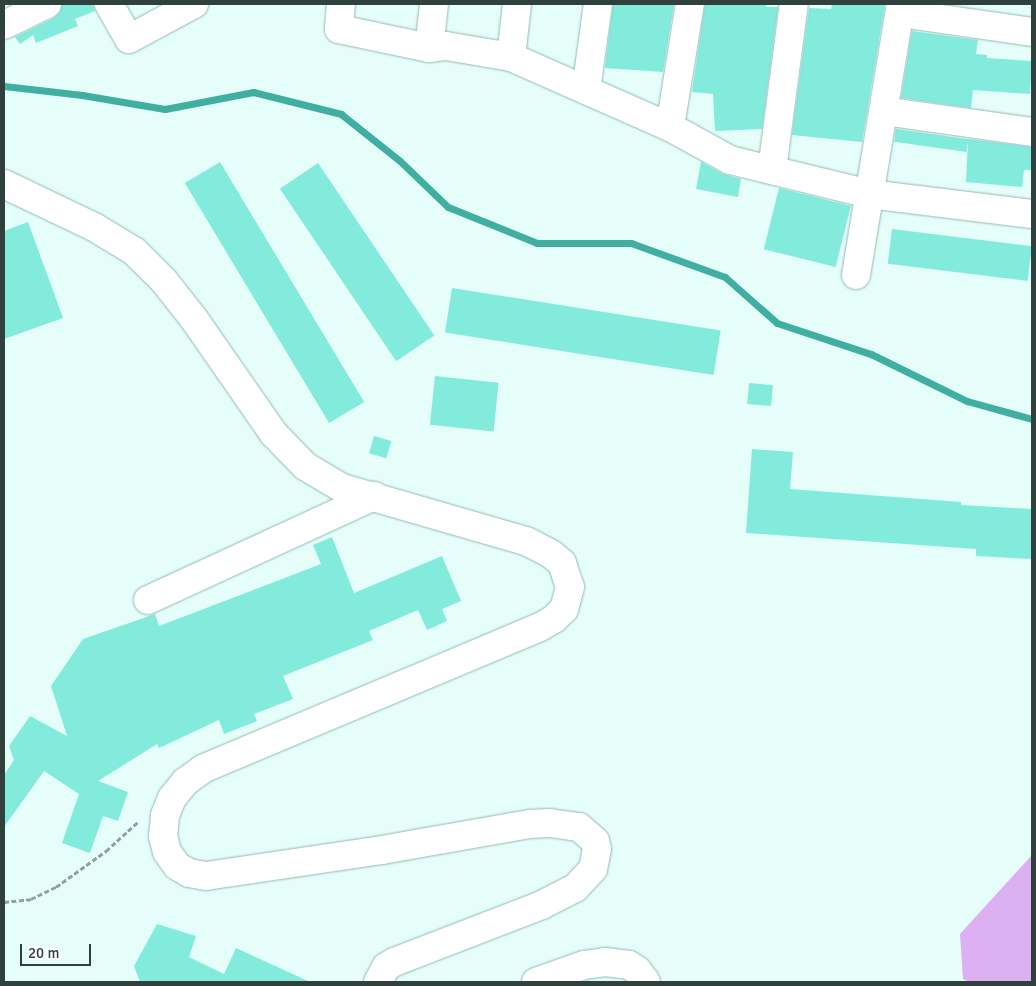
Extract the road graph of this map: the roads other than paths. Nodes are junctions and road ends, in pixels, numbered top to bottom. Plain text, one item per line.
1 (47, 4) edge
2 (109, 4) edge
3 (194, 4) edge
4 (341, 4) edge
5 (434, 4) edge
6 (517, 4) edge
7 (598, 4) edge
8 (690, 4) edge
9 (794, 4) edge
10 (900, 8) edge
11 (4, 25) edge
12 (1032, 32) edge
13 (430, 48) junction
14 (511, 57) junction
15 (586, 90) junction
16 (883, 111) junction
17 (670, 127) junction
18 (1032, 132) edge
19 (772, 170) junction
20 (4, 184) edge
21 (869, 194) junction
22 (1032, 214) edge
23 (856, 274) dead end
24 (374, 496) junction
25 (148, 600) dead end
26 (378, 982) edge
27 (536, 982) edge
28 (646, 982) edge

1 - 11 main road
2 - 3 main road
4 - 13 main road
5 - 13 main road
6 - 14 main road
7 - 15 main road
8 - 17 main road
9 - 19 main road
10 - 12 main road
10 - 16 main road
13 - 14 main road
14 - 15 main road
15 - 17 main road
16 - 18 main road
16 - 21 main road
17 - 19 main road
19 - 21 main road
20 - 24 main road
21 - 22 main road
21 - 23 main road
24 - 25 main road
24 - 26 main road
27 - 28 main road

